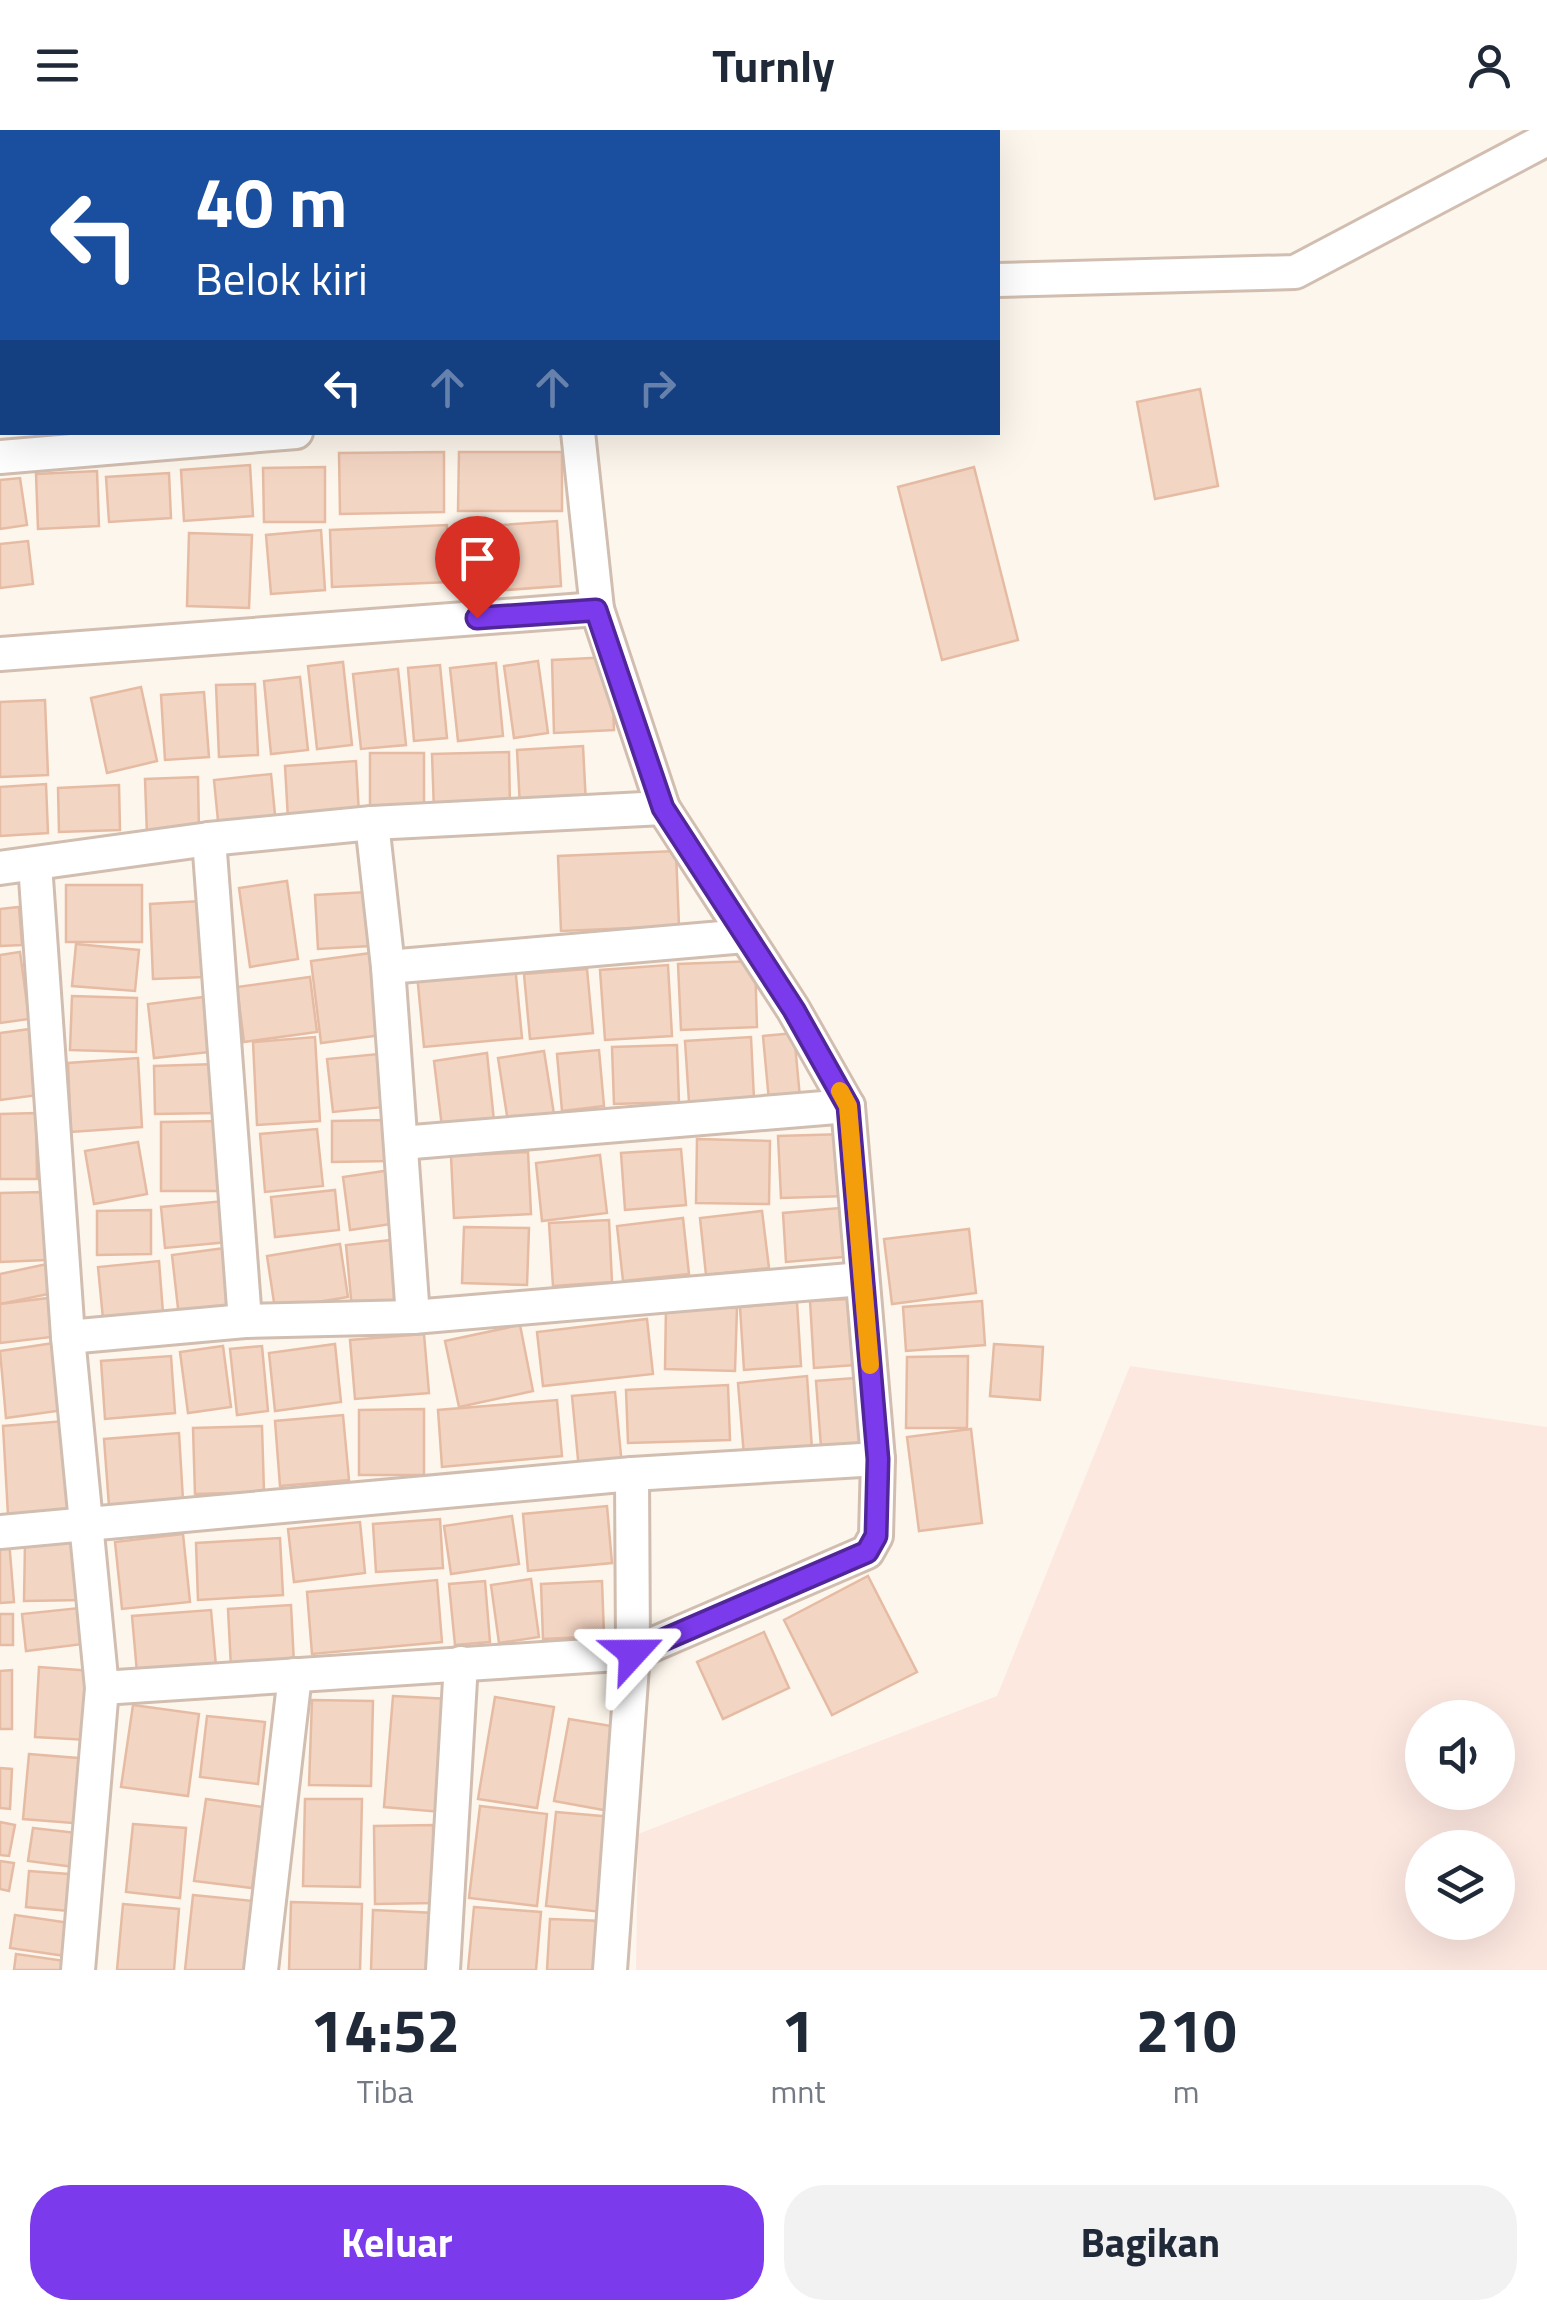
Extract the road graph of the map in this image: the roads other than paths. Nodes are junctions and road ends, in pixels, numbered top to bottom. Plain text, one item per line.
1 (1547, 139) edge
2 (1000, 280) edge
3 (260, 435) edge
4 (578, 435) edge
5 (0, 457) edge
6 (596, 610) junction
7 (0, 654) edge
8 (663, 808) junction
9 (372, 823) junction
10 (208, 839) junction
11 (34, 864) junction
12 (0, 868) edge
13 (745, 936) junction
14 (388, 967) junction
15 (848, 1106) junction
16 (401, 1144) junction
17 (862, 1279) junction
18 (414, 1317) junction
19 (245, 1321) junction
20 (68, 1337) junction
21 (878, 1459) junction
22 (632, 1474) junction
23 (88, 1523) junction
24 (0, 1532) edge
25 (633, 1653) junction
26 (461, 1664) junction
27 (295, 1675) junction
28 (102, 1688) junction
29 (78, 1970) edge
30 (261, 1970) edge
31 (442, 1970) edge
32 (610, 1970) edge

1 - 2 street
3 - 5 street
4 - 6 street
6 - 7 street
6 - 8 street
8 - 9 street
8 - 13 street
9 - 10 street
9 - 14 street
10 - 11 street
10 - 19 street
11 - 12 street
11 - 20 street
13 - 14 street
13 - 15 street
14 - 16 street
15 - 16 street
15 - 17 street
16 - 18 street
17 - 18 street
17 - 21 street
18 - 19 street
19 - 20 street
20 - 23 street
21 - 22 street
21 - 25 street
22 - 23 street
22 - 25 street
23 - 24 street
23 - 28 street
25 - 26 street
25 - 32 street
26 - 27 street
26 - 31 street
27 - 28 street
27 - 30 street
28 - 29 street

